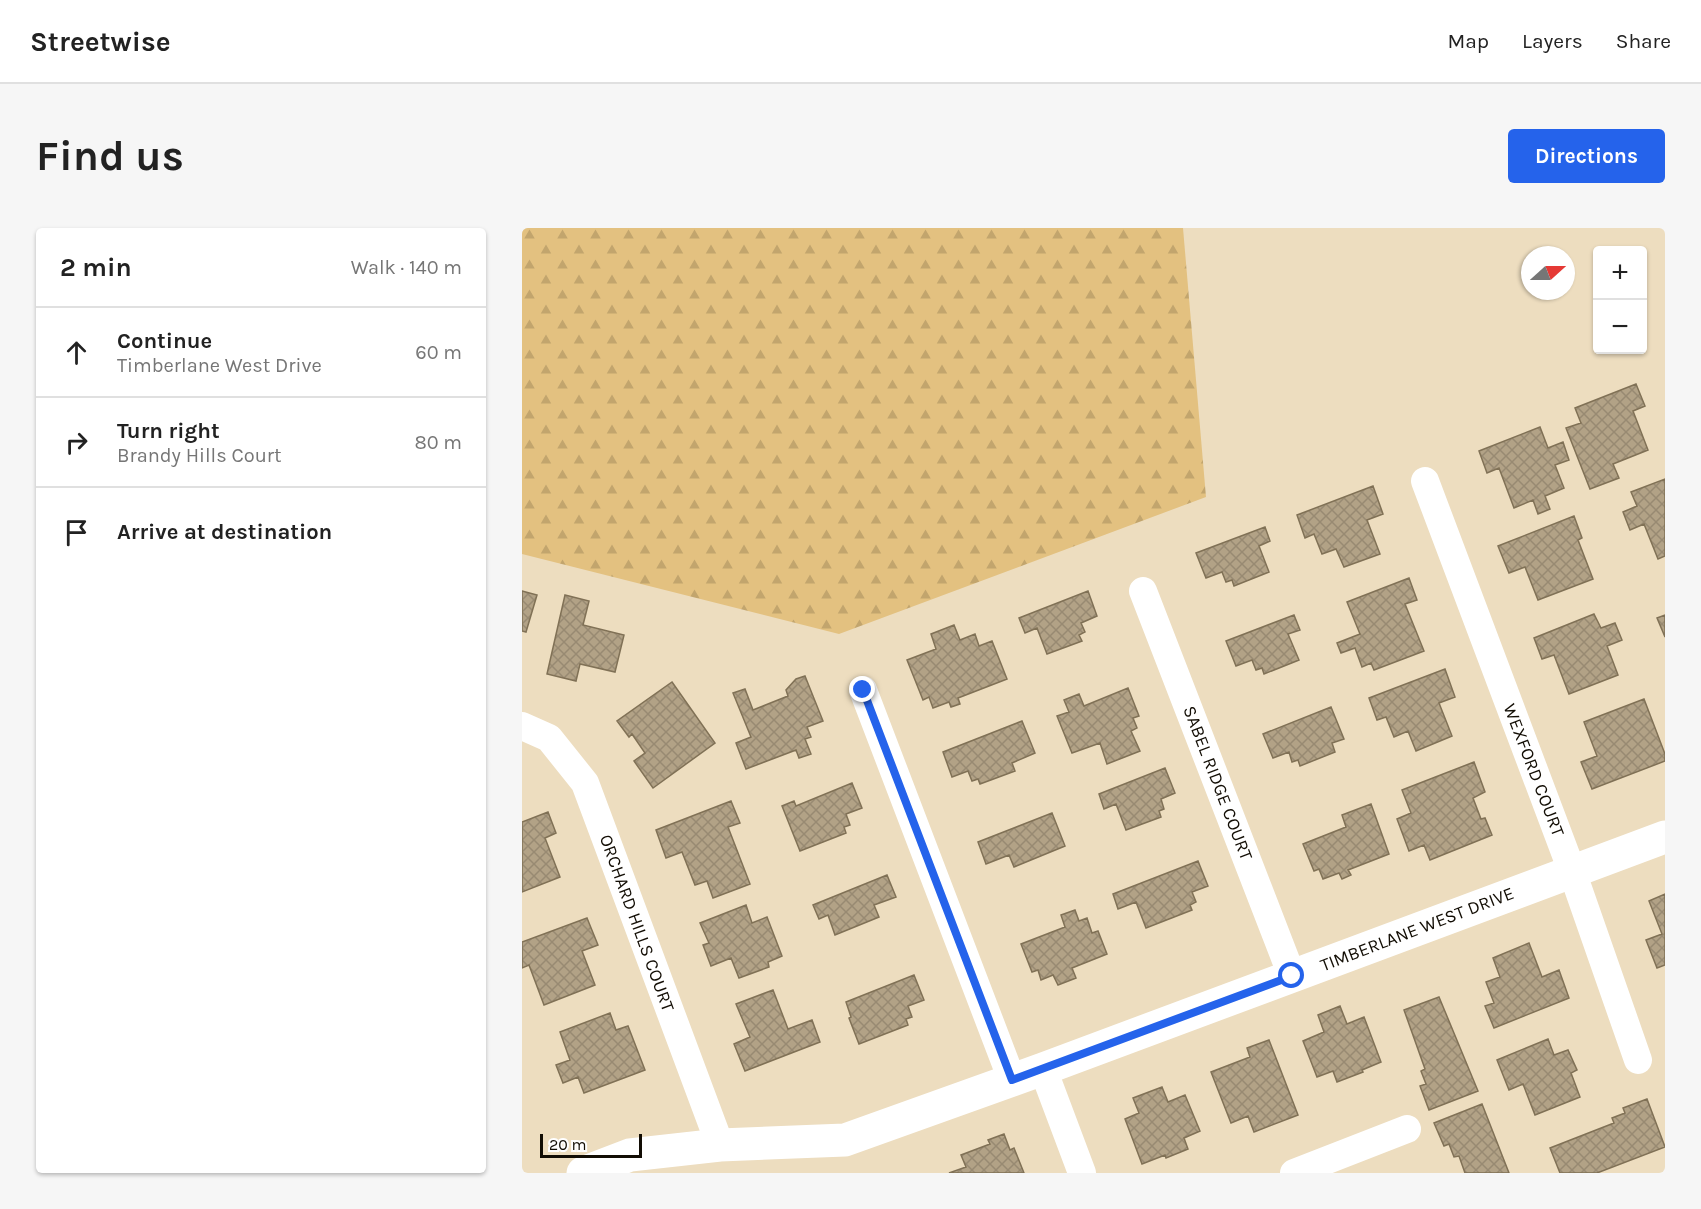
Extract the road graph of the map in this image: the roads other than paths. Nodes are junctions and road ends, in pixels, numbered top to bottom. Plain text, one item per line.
1 (1425, 482) dead end
2 (1143, 591) dead end
3 (863, 690) dead end
4 (522, 726) edge
5 (1665, 837) edge
6 (1572, 871) junction
7 (1292, 976) junction
8 (1638, 1060) dead end
9 (1043, 1069) junction
10 (1012, 1080) junction
11 (1407, 1129) dead end
12 (720, 1145) junction
13 (583, 1173) edge
14 (1082, 1173) edge
15 (1294, 1173) edge

1 - 6 street, WEXFORD COURT
2 - 7 street, SABEL RIDGE COURT
3 - 10 street
4 - 12 street, ORCHARD HILLS COURT
5 - 6 street, TIMBERLANE WEST DRIVE
6 - 7 street, TIMBERLANE WEST DRIVE
6 - 8 street, WEXFORD COURT
7 - 9 street, TIMBERLANE WEST DRIVE
9 - 10 street, TIMBERLANE WEST DRIVE
9 - 14 street
10 - 12 street, TIMBERLANE WEST DRIVE
11 - 15 street
12 - 13 street, TIMBERLANE WEST DRIVE

